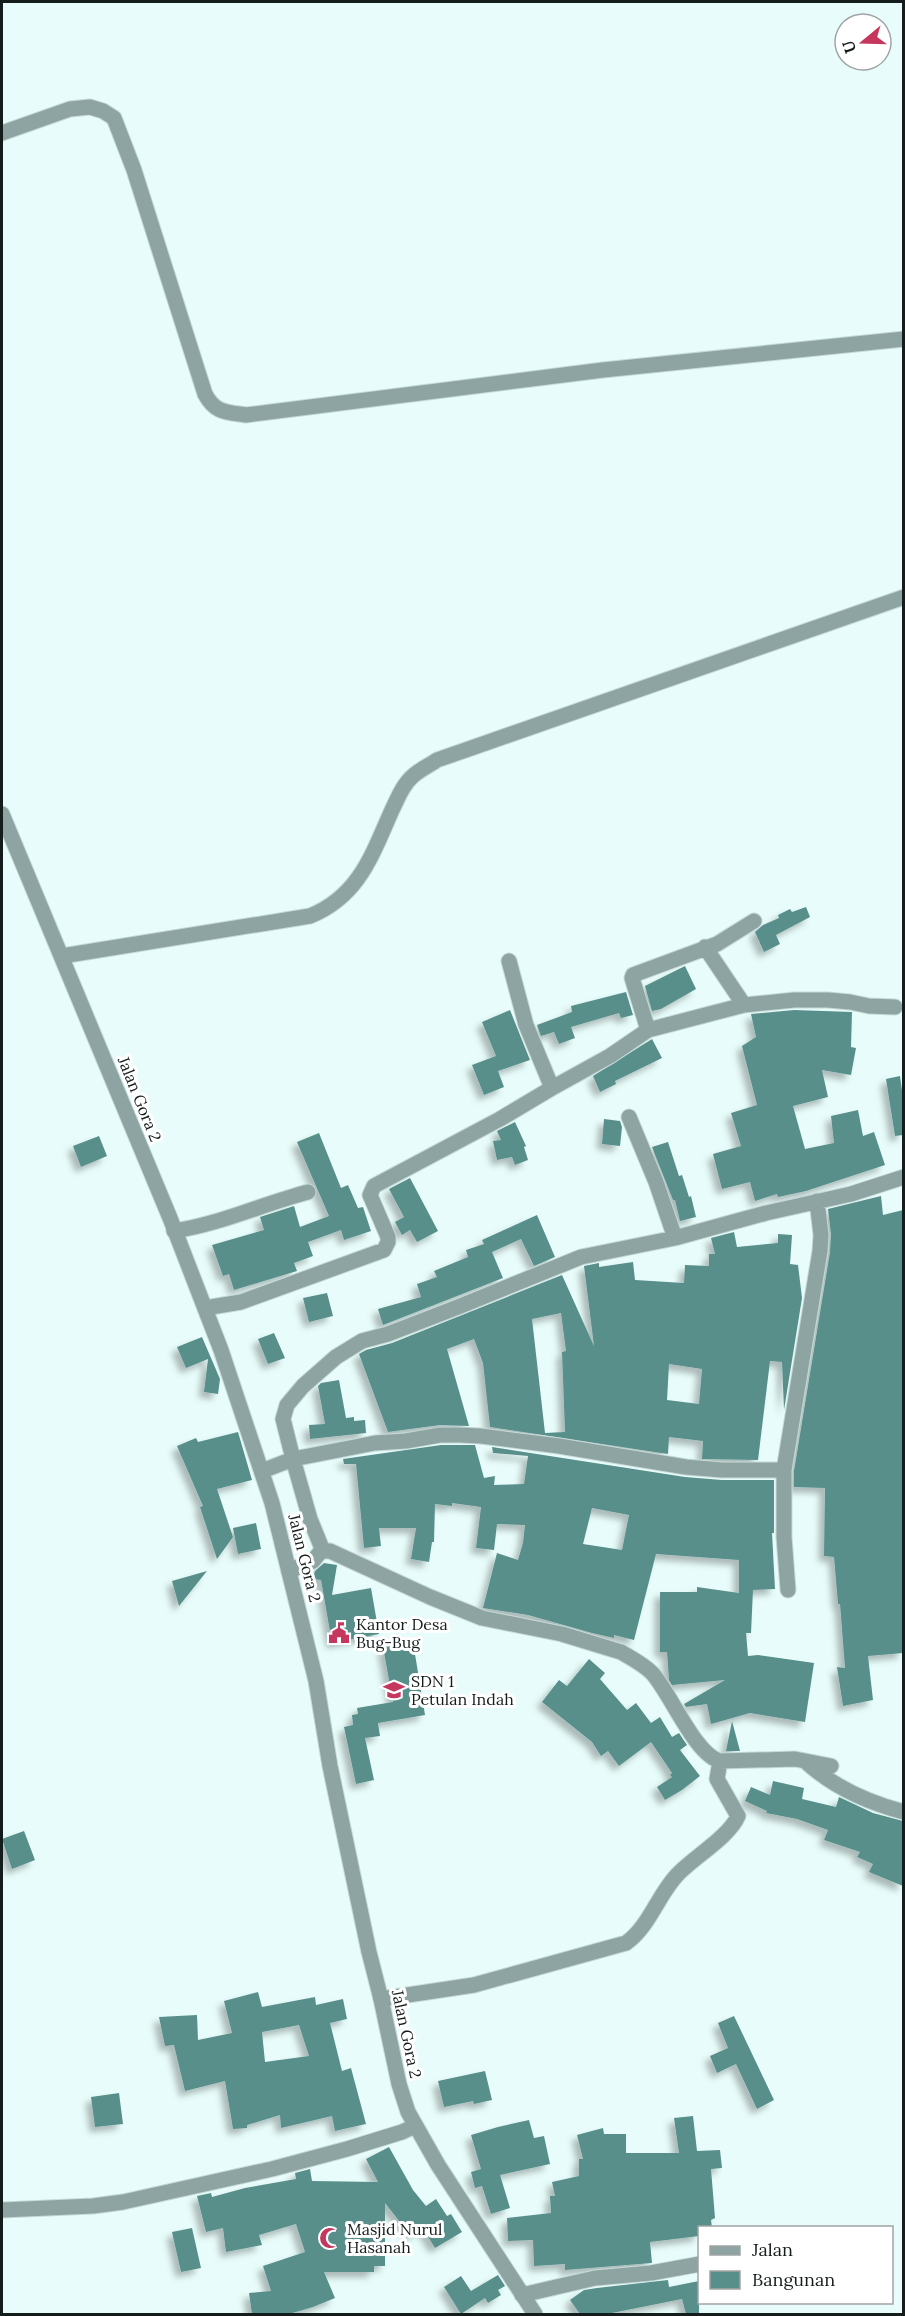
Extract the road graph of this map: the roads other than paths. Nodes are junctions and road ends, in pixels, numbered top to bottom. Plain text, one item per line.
1 (2, 133) edge
2 (903, 339) edge
3 (903, 597) edge
4 (2, 814) edge
5 (754, 921) dead end
6 (705, 947) junction
7 (62, 956) junction
8 (509, 961) dead end
9 (744, 1005) junction
10 (895, 1007) dead end
11 (648, 1030) junction
12 (552, 1088) junction
13 (629, 1117) dead end
14 (903, 1177) edge
15 (308, 1192) dead end
16 (817, 1202) junction
17 (174, 1232) junction
18 (675, 1238) junction
19 (205, 1308) junction
20 (293, 1459) junction
21 (784, 1470) junction
22 (262, 1471) junction
23 (321, 1551) junction
24 (289, 1571) junction
25 (788, 1590) dead end
26 (720, 1761) junction
27 (805, 1761) junction
28 (831, 1766) dead end
29 (903, 1812) edge
30 (381, 1999) junction
31 (415, 2126) junction
32 (2, 2210) edge
33 (698, 2264) edge
34 (522, 2295) junction
35 (535, 2314) edge

1 - 2 street
3 - 7 street
4 - 7 street, Jalan Gora 2
5 - 6 street
6 - 9 street
6 - 11 street
7 - 17 street, Jalan Gora 2
8 - 12 street
9 - 10 street
9 - 11 street
11 - 12 street
12 - 19 street
13 - 18 street
14 - 16 street
15 - 17 street
16 - 18 street
16 - 21 street
17 - 19 street, Jalan Gora 2
18 - 20 street
19 - 22 street, Jalan Gora 2
20 - 21 street
20 - 22 street
20 - 23 street
21 - 25 street
22 - 24 street, Jalan Gora 2
23 - 24 street
23 - 26 street
24 - 30 street, Jalan Gora 2
26 - 27 street
26 - 30 street
27 - 28 street
27 - 29 street
30 - 31 street, Jalan Gora 2
31 - 32 street
31 - 34 street, Jalan Gora 2
33 - 34 street
34 - 35 street, Jalan Gora 2

